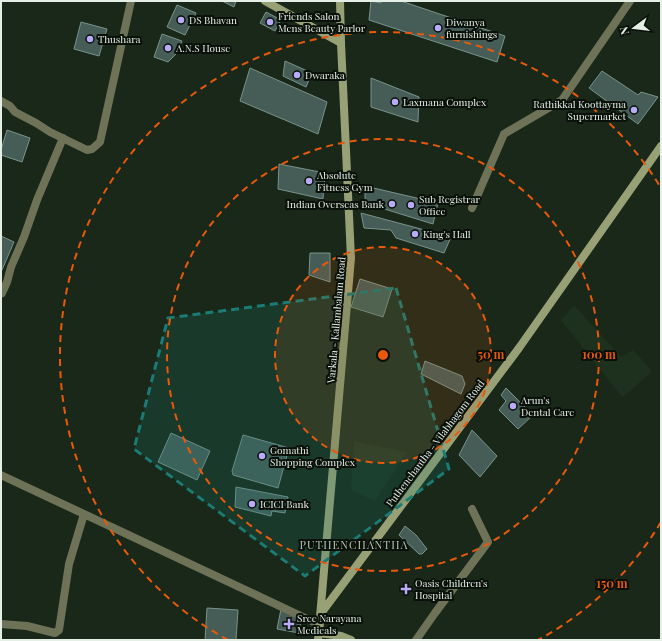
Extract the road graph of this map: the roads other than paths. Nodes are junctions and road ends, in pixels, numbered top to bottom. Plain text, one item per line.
1 (131, 1) edge
2 (265, 1) edge
3 (340, 1) edge
4 (630, 1) edge
5 (341, 43) junction
6 (1, 101) edge
7 (63, 138) junction
8 (661, 146) edge
9 (472, 208) dead end
10 (2, 293) edge
11 (1, 476) edge
12 (472, 509) dead end
13 (84, 514) junction
14 (321, 613) junction
15 (1, 624) edge
16 (319, 633) edge
17 (351, 640) edge
18 (416, 640) edge

1 - 7 street
2 - 5 main road
3 - 5 main road, Varkala - Kallambalam Road
4 - 9 street
5 - 14 main road, Varkala - Kallambalam Road
6 - 7 street
7 - 10 street
8 - 14 main road, Puthenchantha - Vilabhagom Road
11 - 13 street
12 - 18 street
13 - 15 street
13 - 16 street
14 - 16 main road, Varkala - Kallambalam Road
16 - 17 main road

